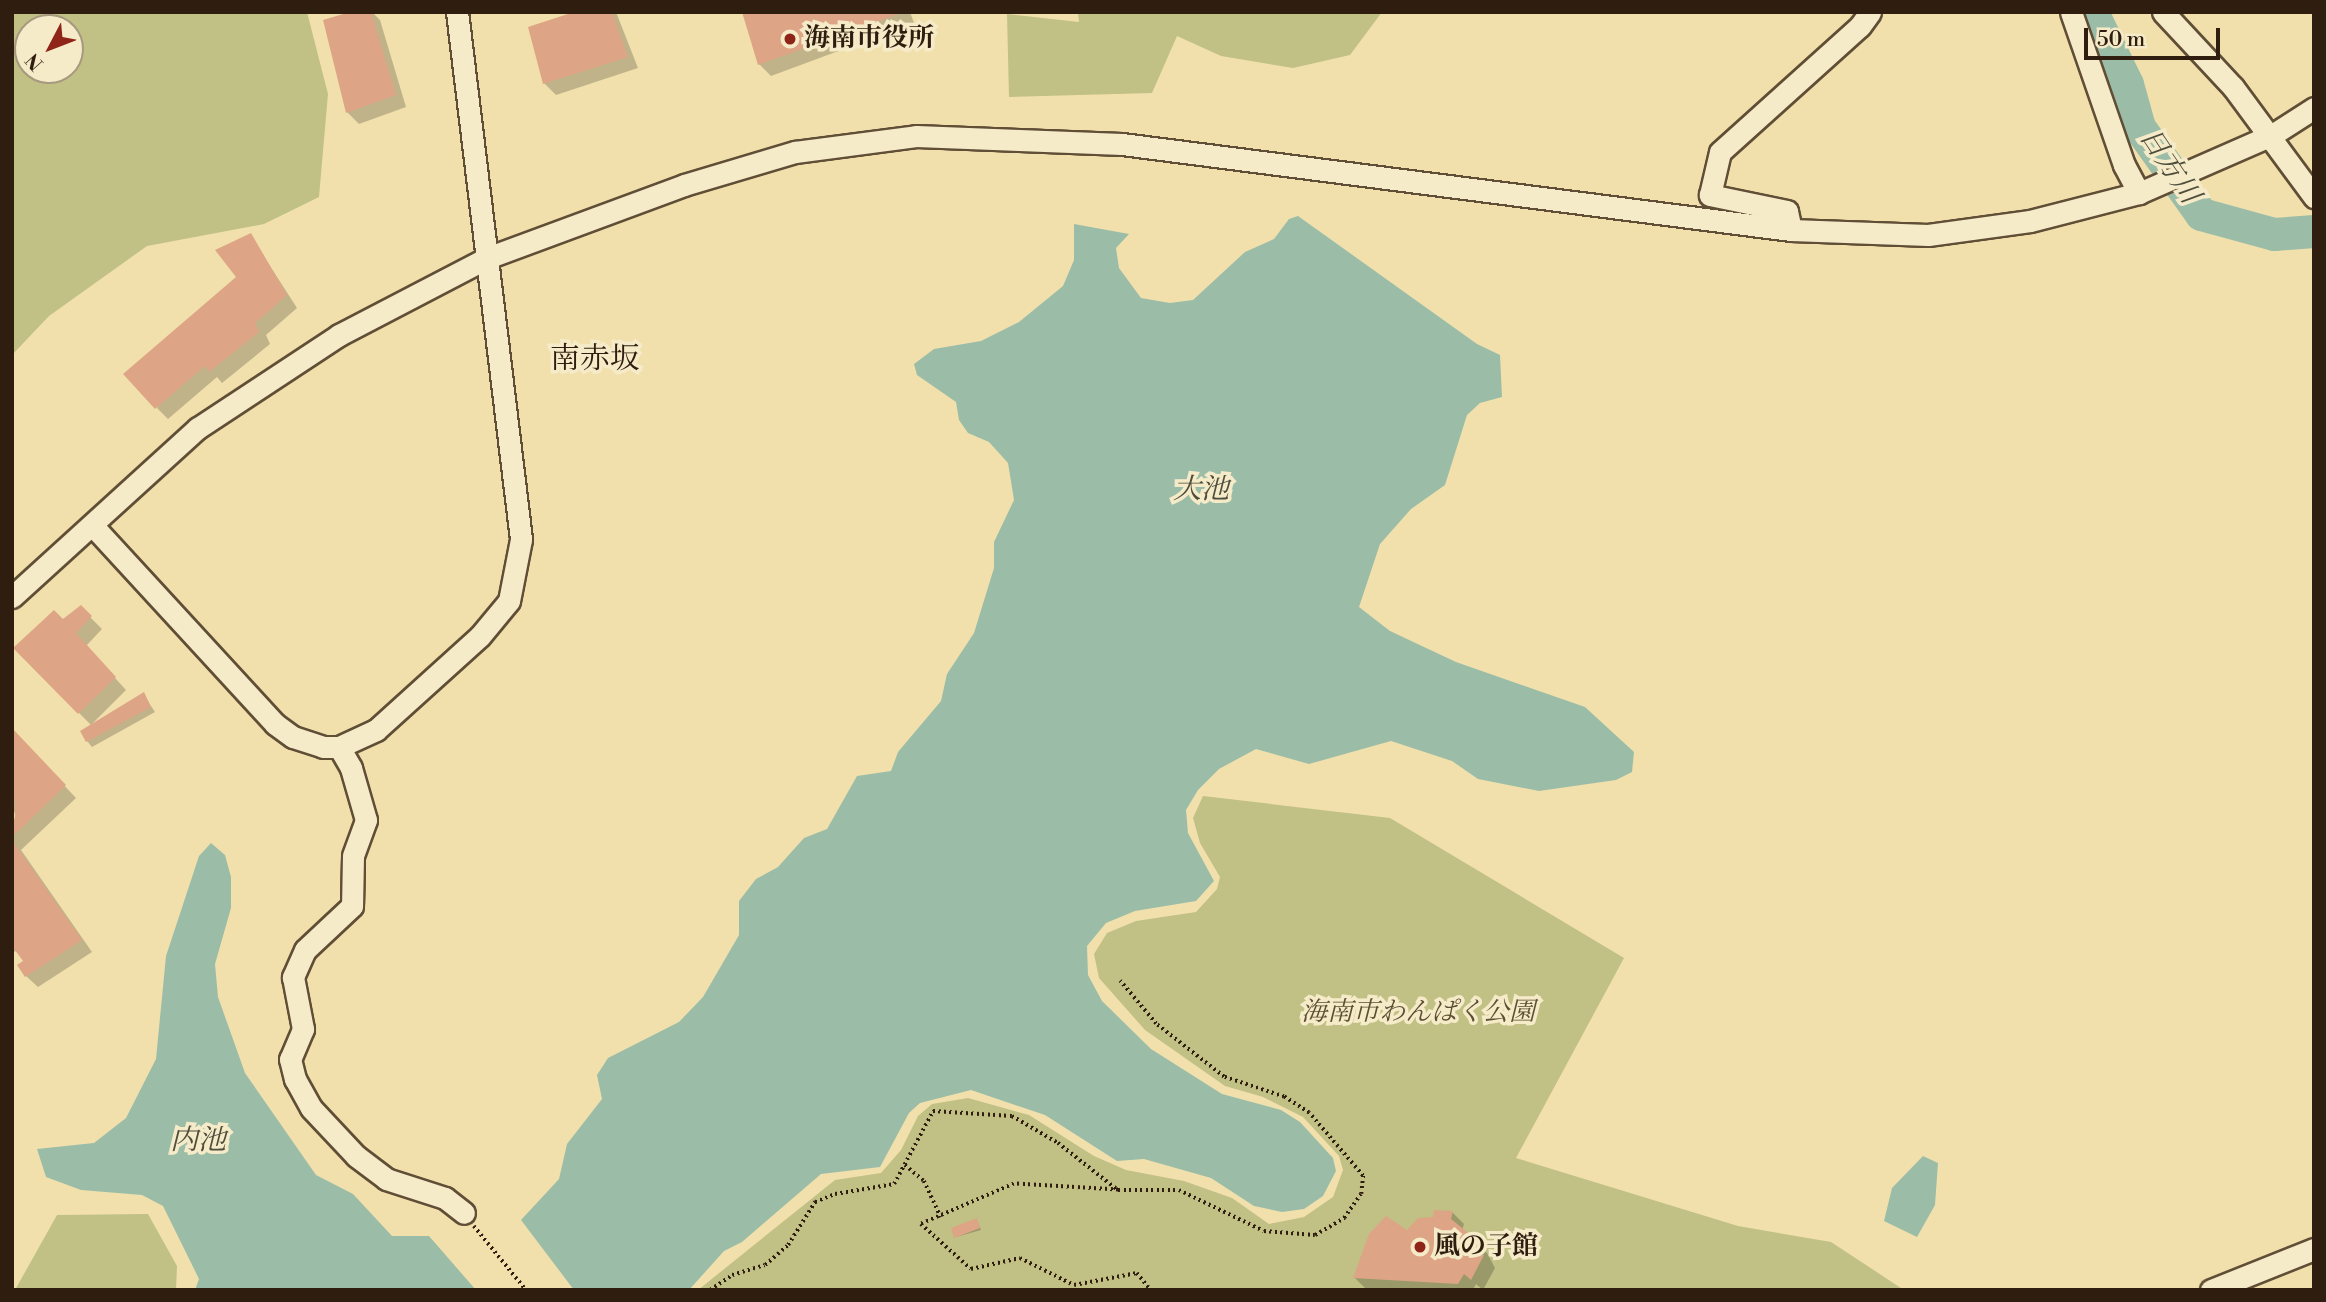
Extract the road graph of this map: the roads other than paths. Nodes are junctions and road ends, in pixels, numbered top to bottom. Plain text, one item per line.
1 (457, 12) edge
2 (1870, 12) edge
3 (2071, 12) edge
4 (2163, 12) edge
5 (2314, 108) edge
6 (2272, 135) junction
7 (2145, 191) junction
8 (2314, 197) edge
9 (1791, 230) junction
10 (487, 258) junction
11 (93, 526) junction
12 (12, 597) edge
13 (339, 747) junction
14 (464, 1213) road end
15 (2314, 1249) edge
16 (2211, 1290) edge

1 - 10 street
2 - 9 street
3 - 7 street
4 - 6 street
5 - 6 street
6 - 7 street
6 - 8 street
7 - 9 street
9 - 10 street
10 - 11 street
10 - 13 street
11 - 12 street
11 - 13 street
13 - 14 street
15 - 16 street

